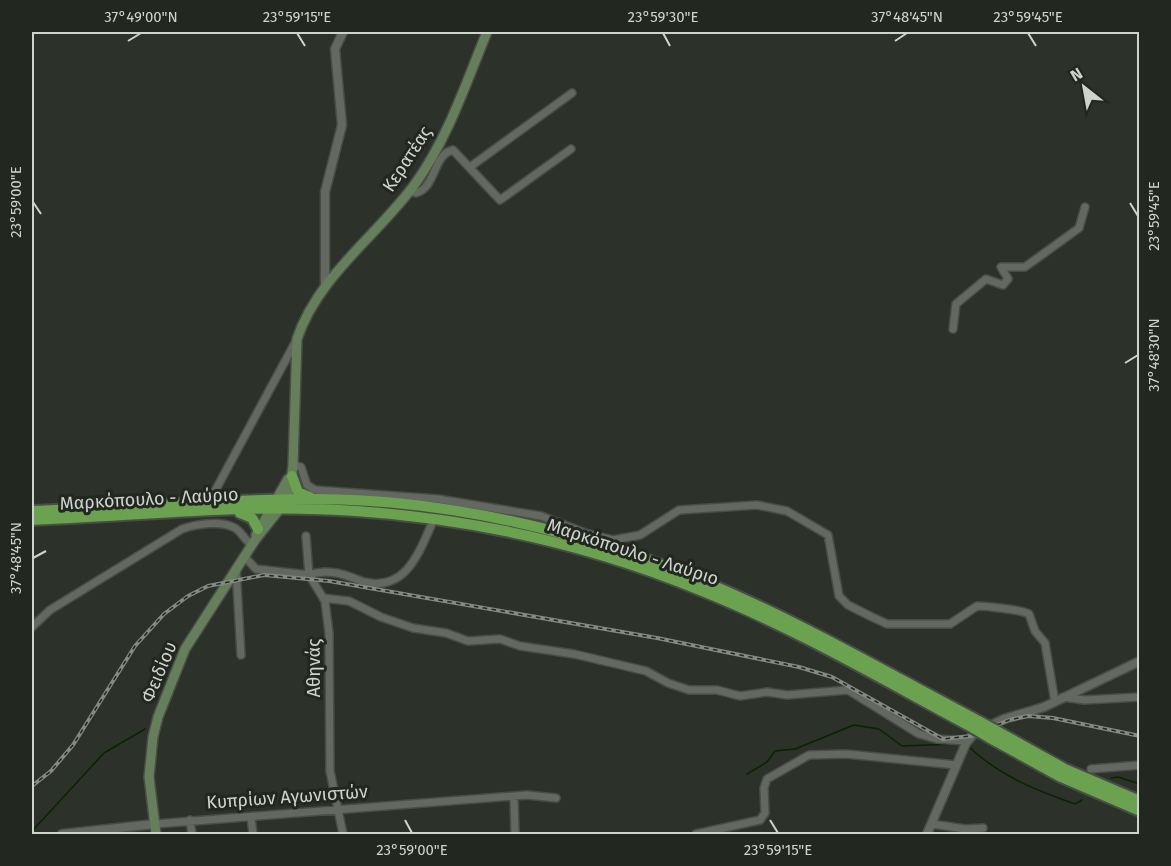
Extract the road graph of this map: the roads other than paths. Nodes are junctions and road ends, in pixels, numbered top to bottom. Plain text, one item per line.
1 (343, 32) edge
2 (487, 32) edge
3 (572, 93) dead end
4 (571, 149) dead end
5 (470, 167) junction
6 (409, 191) junction
7 (1085, 207) dead end
8 (325, 286) junction
9 (953, 329) dead end
10 (297, 339) junction
11 (293, 471) junction
12 (215, 491) dead end
13 (319, 499) junction
14 (277, 505) junction
15 (32, 511) edge
16 (231, 511) junction
17 (434, 519) junction
18 (32, 520) edge
19 (306, 536) dead end
20 (255, 538) junction
21 (244, 556) junction
22 (236, 568) junction
23 (309, 575) junction
24 (323, 598) junction
25 (32, 627) edge
26 (240, 655) dead end
27 (1140, 661) edge
28 (1140, 697) edge
29 (1059, 700) junction
30 (970, 730) junction
31 (991, 731) junction
32 (956, 765) junction
33 (1140, 765) edge
34 (1091, 769) dead end
35 (514, 797) junction
36 (556, 798) dead end
37 (1140, 801) edge
38 (339, 810) junction
39 (1140, 811) edge
40 (251, 817) junction
41 (190, 820) junction
42 (932, 824) junction
43 (983, 828) dead end
44 (155, 829) edge
45 (62, 834) edge
46 (72, 834) edge
47 (192, 834) edge
48 (253, 834) edge
49 (343, 834) edge
50 (515, 834) edge
51 (696, 834) edge
52 (927, 834) edge

1 - 8 street
2 - 6 main road, Κερατέας
3 - 5 street
4 - 5 street
5 - 6 street
6 - 8 main road, Κερατέας
7 - 9 street
8 - 10 main road, Κερατέας
10 - 11 main road
10 - 12 street
11 - 13 highway
11 - 14 main road
11 - 29 street
13 - 14 highway, Μαρκόπουλο - Λαύριο
13 - 30 highway, Μαρκόπουλο - Λαύριο
14 - 15 highway, Μαρκόπουλο - Λαύριο
14 - 16 highway, Μαρκόπουλο - Λαύριο
14 - 17 highway, Μαρκόπουλο - Λαύριο
14 - 20 main road
16 - 18 highway, Μαρκόπουλο - Λαύριο
16 - 20 highway
17 - 23 street
17 - 30 highway, Μαρκόπουλο - Λαύριο
19 - 23 street
20 - 21 main road, Φειδίου
20 - 25 street
21 - 22 main road, Φειδίου
21 - 23 street
22 - 26 street
22 - 44 main road, Φειδίου
23 - 24 street, Αθηνάς
24 - 30 street
24 - 38 street, Αθηνάς
27 - 29 street
28 - 29 street
29 - 31 street
30 - 31 highway, Μαρκόπουλο - Λαύριο, bridge
30 - 32 street
31 - 37 highway, Μαρκόπουλο - Λαύριο
31 - 39 highway, Μαρκόπουλο - Λαύριο
32 - 42 street
32 - 51 street
33 - 34 street
35 - 36 street, Κυπρίων Αγωνιστών
35 - 38 street, Κυπρίων Αγωνιστών
35 - 50 street
38 - 40 street, Κυπρίων Αγωνιστών
38 - 49 street, Αθηνάς
40 - 41 street, Κυπρίων Αγωνιστών
40 - 48 street
41 - 44 street, Κυπρίων Αγωνιστών
41 - 47 street
42 - 43 street
42 - 52 street
44 - 46 street, Κυπρίων Αγωνιστών
45 - 46 street, Κυπρίων Αγωνιστών

